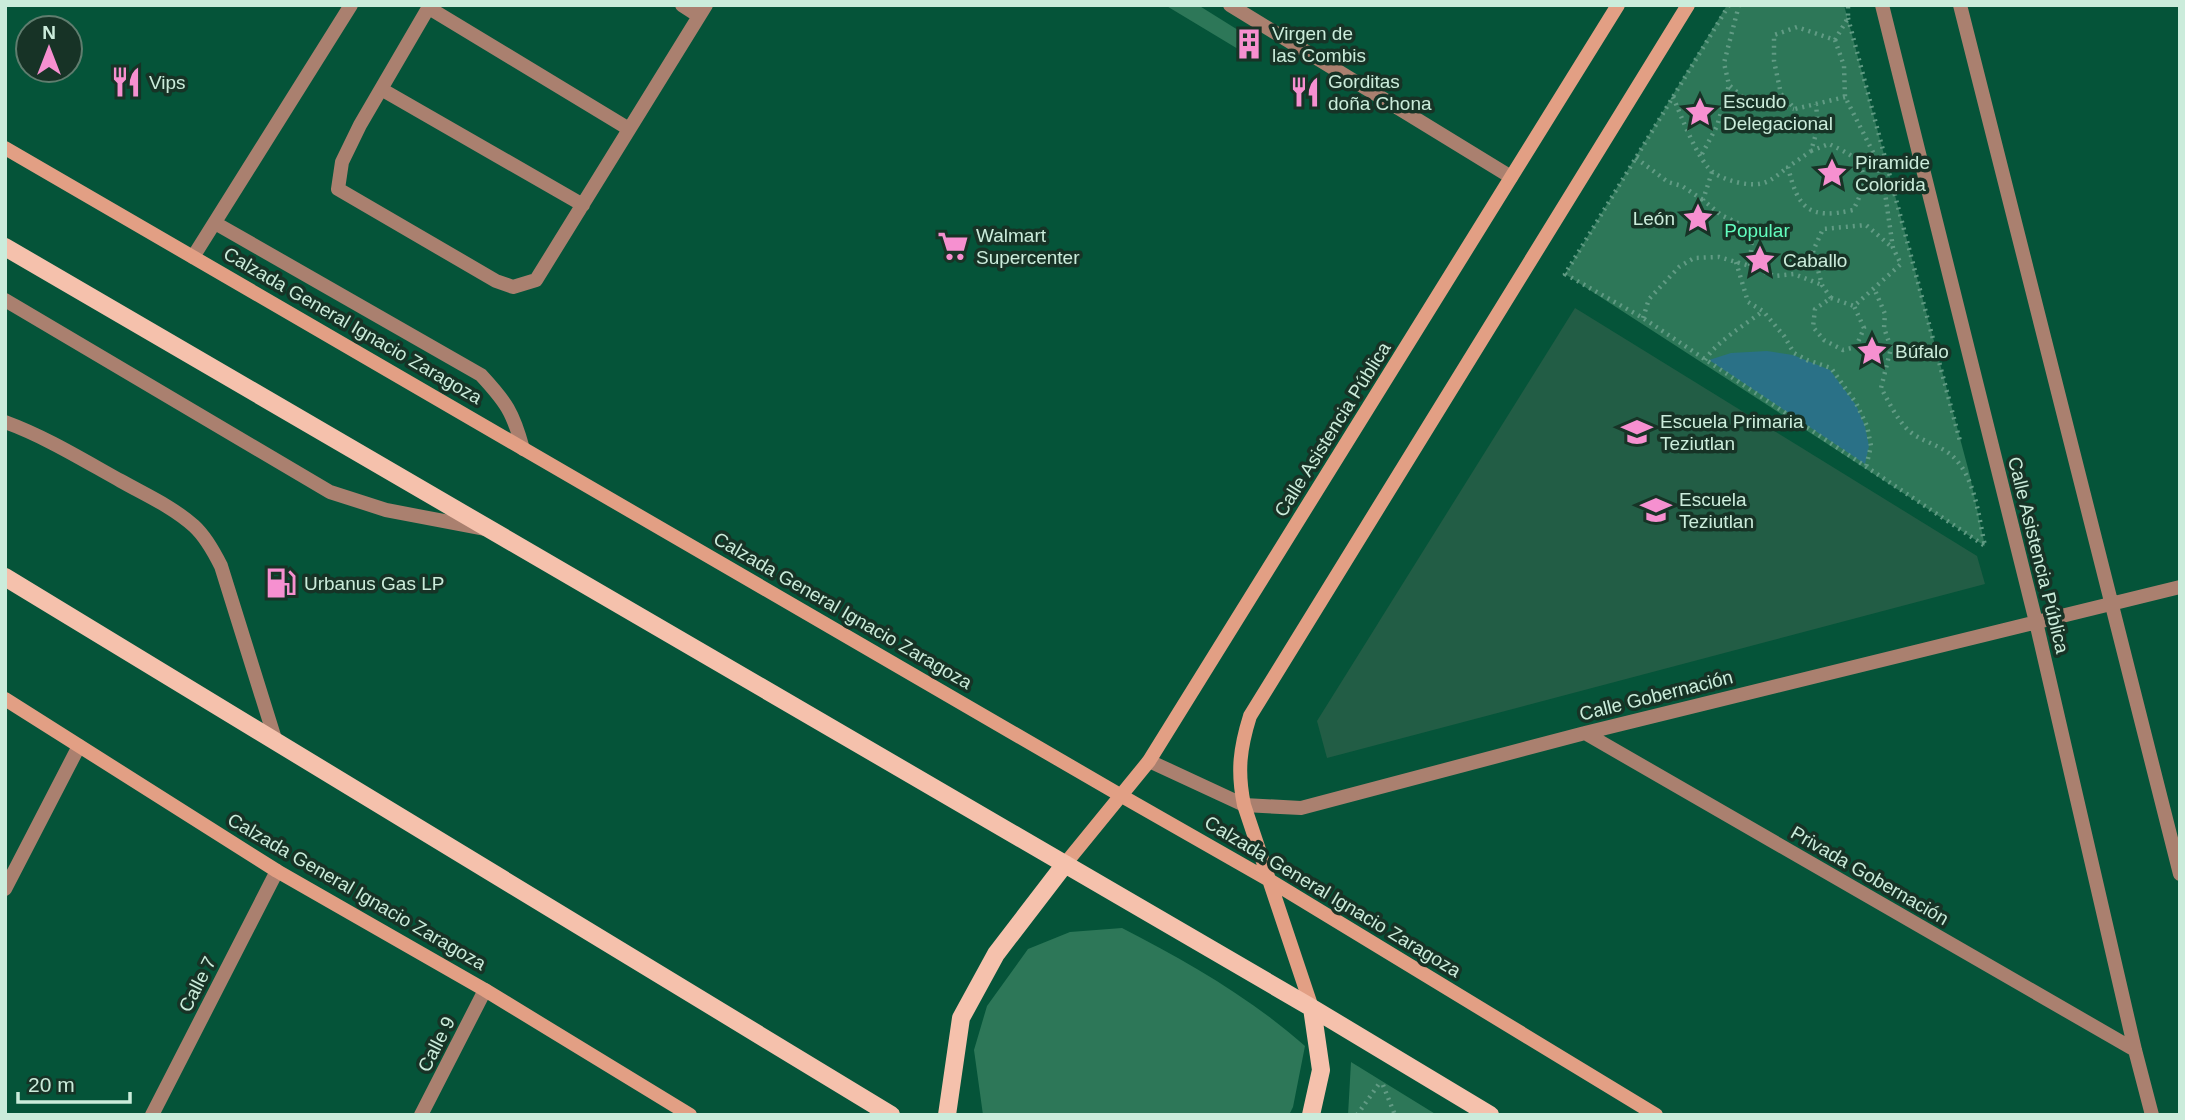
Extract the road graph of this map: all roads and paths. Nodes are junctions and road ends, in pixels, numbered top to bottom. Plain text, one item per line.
1 (351, 5) edge
2 (681, 5) edge
3 (1230, 5) edge
4 (1618, 5) edge
5 (1688, 5) edge
6 (1730, 5) edge
7 (1739, 5) edge
8 (1849, 5) edge
9 (1882, 5) edge
10 (1960, 5) edge
11 (429, 6) edge
12 (703, 11) edge
13 (1848, 18) junction
14 (1835, 40) junction
15 (1729, 85) junction
16 (381, 89) junction
17 (1673, 97) junction
18 (1845, 97) junction
19 (1816, 104) junction
20 (1795, 109) junction
21 (629, 129) junction
22 (5, 148) edge
23 (1811, 151) junction
24 (1701, 155) junction
25 (1636, 158) junction
26 (1788, 167) junction
27 (1712, 172) junction
28 (1511, 177) junction
29 (1703, 200) junction
30 (583, 205) junction
31 (215, 223) junction
32 (5, 247) edge
33 (1892, 247) junction
34 (193, 257) junction
35 (1736, 262) junction
36 (1749, 265) junction
37 (1822, 285) junction
38 (1874, 288) junction
39 (1831, 298) junction
40 (5, 300) edge
41 (1854, 306) junction
42 (1763, 311) junction
43 (1643, 318) junction
44 (1705, 360) junction
45 (5, 422) edge
46 (1962, 446) dead end
47 (523, 449) junction
48 (1965, 459) dead end
49 (1866, 467) junction
50 (1968, 479) junction
51 (491, 530) junction
52 (5, 578) edge
53 (2180, 587) edge
54 (2112, 603) junction
55 (2036, 622) junction
56 (5, 699) edge
57 (1585, 733) junction
58 (276, 742) junction
59 (79, 746) junction
60 (1149, 761) junction
61 (1120, 795) junction
62 (1244, 805) junction
63 (1065, 864) junction
64 (277, 871) junction
65 (2180, 874) edge
66 (1269, 880) junction
67 (5, 889) edge
68 (485, 990) junction
69 (1312, 1008) junction
70 (2135, 1050) junction
71 (685, 1114) edge
72 (152, 1115) edge
73 (421, 1115) edge
74 (891, 1115) edge
75 (947, 1115) edge
76 (1311, 1115) edge
77 (1357, 1115) edge
78 (1395, 1115) edge
79 (1490, 1115) edge
80 (1656, 1115) edge
81 (2152, 1115) edge

1 - 31 street
2 - 12 street
3 - 28 street
4 - 28 main road, Calle Asistencia Pública
5 - 62 main road
6 - 17 path
7 - 15 path
8 - 13 path
9 - 55 street, Calle Asistencia Pública
10 - 54 street
11 - 16 street
11 - 21 street
12 - 21 street
13 - 14 path
13 - 46 path
14 - 18 path
14 - 20 path
15 - 20 path
15 - 24 path
16 - 30 street
16 - 30 street
17 - 24 path
17 - 25 path
18 - 19 path
18 - 33 path
19 - 20 path
19 - 23 path
21 - 30 street
22 - 34 main road, Calzada General Ignacio Zaragoza
23 - 26 path
23 - 26 path
24 - 27 path
25 - 29 path
25 - 43 path
26 - 27 path
27 - 29 path
28 - 60 main road, Calle Asistencia Pública
29 - 36 path
31 - 34 street
31 - 47 street
32 - 51 main road
33 - 37 path
33 - 38 path
34 - 47 main road, Calzada General Ignacio Zaragoza
35 - 36 path
35 - 42 path
35 - 43 path
36 - 37 path
37 - 39 path
38 - 41 path
38 - 50 path
39 - 41 path
39 - 41 path
40 - 51 street
42 - 44 path
42 - 49 path
43 - 44 path
44 - 49 path
45 - 58 street
47 - 61 main road, Calzada General Ignacio Zaragoza
48 - 50 path
49 - 50 path
51 - 63 main road
52 - 58 main road
53 - 54 street, Calle Gobernación
54 - 55 street, Calle Gobernación
54 - 65 street
55 - 57 street, Calle Gobernación
55 - 70 street, Calle Asistencia Pública
56 - 59 main road, Calzada General Ignacio Zaragoza
57 - 62 street, Calle Gobernación
57 - 70 street, Privada Gobernación
58 - 74 main road
59 - 64 main road, Calzada General Ignacio Zaragoza
59 - 67 street
60 - 61 main road, Calle Asistencia Pública
60 - 62 street, Calle Gobernación
61 - 63 main road, Calle Asistencia Pública
61 - 66 main road, Calzada General Ignacio Zaragoza
62 - 66 main road
63 - 69 main road
63 - 75 main road
64 - 68 main road, Calzada General Ignacio Zaragoza
64 - 72 street, Calle 7
66 - 69 main road
66 - 80 main road, Calzada General Ignacio Zaragoza
68 - 71 main road, Calzada General Ignacio Zaragoza
68 - 73 street, Calle 9
69 - 76 main road
69 - 79 main road
70 - 81 street, Calle Asistencia Pública
77 - 78 path

